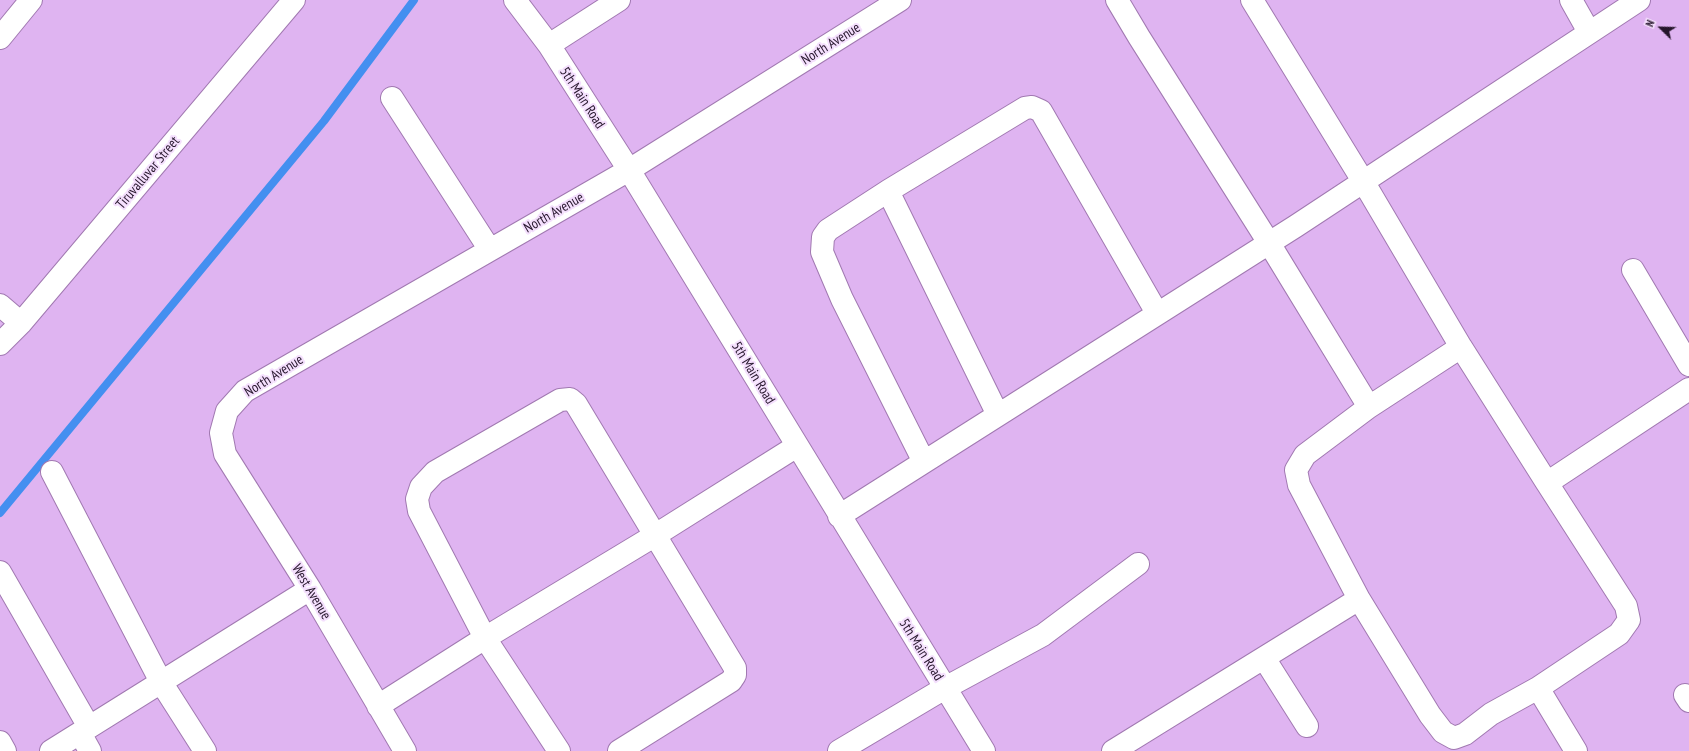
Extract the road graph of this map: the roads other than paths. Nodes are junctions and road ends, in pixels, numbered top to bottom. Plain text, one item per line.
1 (294, 0) edge
2 (515, 0) edge
3 (619, 0) edge
4 (900, 0) edge
5 (1117, 0) edge
6 (1252, 0) edge
7 (1571, 0) edge
8 (1639, 0) edge
9 (27, 5) edge
10 (1589, 32) junction
11 (0, 38) edge
12 (549, 45) junction
13 (392, 98) dead end
14 (629, 170) junction
15 (1363, 181) junction
16 (888, 191) junction
17 (1269, 243) junction
18 (490, 250) junction
19 (1632, 270) dead end
20 (0, 305) edge
21 (1158, 313) junction
22 (20, 323) junction
23 (0, 344) edge
24 (1461, 347) junction
25 (1689, 364) edge
26 (1689, 389) edge
27 (1369, 407) junction
28 (998, 415) junction
29 (221, 433) joint
30 (797, 446) junction
31 (924, 462) junction
32 (52, 472) dead end
33 (1547, 483) junction
34 (840, 516) junction
35 (654, 536) junction
36 (1138, 564) dead end
37 (0, 572) edge
38 (310, 588) junction
39 (1360, 599) junction
40 (485, 638) junction
41 (1264, 658) junction
42 (161, 682) junction
43 (945, 688) junction
44 (1538, 688) junction
45 (378, 706) junction
46 (1308, 726) dead end
47 (86, 737) edge
48 (0, 742) edge
49 (862, 745) edge
50 (5, 751) edge
51 (51, 751) edge
52 (205, 751) edge
53 (405, 751) edge
54 (559, 751) edge
55 (619, 751) edge
56 (840, 751) edge
57 (984, 751) edge
58 (1113, 751) edge
59 (1576, 751) edge

1 - 22 street, Tiruvalluvar Street
2 - 12 street, 5th Main Road
3 - 12 street
4 - 14 street, North Avenue
5 - 17 street
6 - 15 street
7 - 10 street
8 - 10 street
9 - 11 street
10 - 15 street
12 - 14 street, 5th Main Road
13 - 18 street
14 - 18 street, North Avenue
14 - 30 street, 5th Main Road
15 - 17 street
15 - 24 street
16 - 21 street
16 - 28 street
16 - 31 street
17 - 21 street
17 - 27 street
18 - 29 street, North Avenue
19 - 25 street
20 - 22 street
21 - 28 street
22 - 23 street, Tiruvalluvar Street
24 - 27 street
24 - 33 street
26 - 33 street
27 - 39 street
28 - 31 street
29 - 38 street, West Avenue
30 - 34 street, 5th Main Road
30 - 35 street
31 - 34 street
32 - 42 street
33 - 44 street
34 - 43 street, 5th Main Road
35 - 40 street
35 - 40 street
35 - 55 street
36 - 43 street
37 - 47 street
38 - 42 street
38 - 45 street, West Avenue
39 - 41 street
39 - 44 street
40 - 45 street
40 - 54 street
41 - 46 street
41 - 58 street
42 - 47 street
42 - 52 street
43 - 49 street
43 - 57 street, 5th Main Road
44 - 59 street
45 - 53 street, West Avenue
47 - 51 street
48 - 50 street
49 - 56 street

